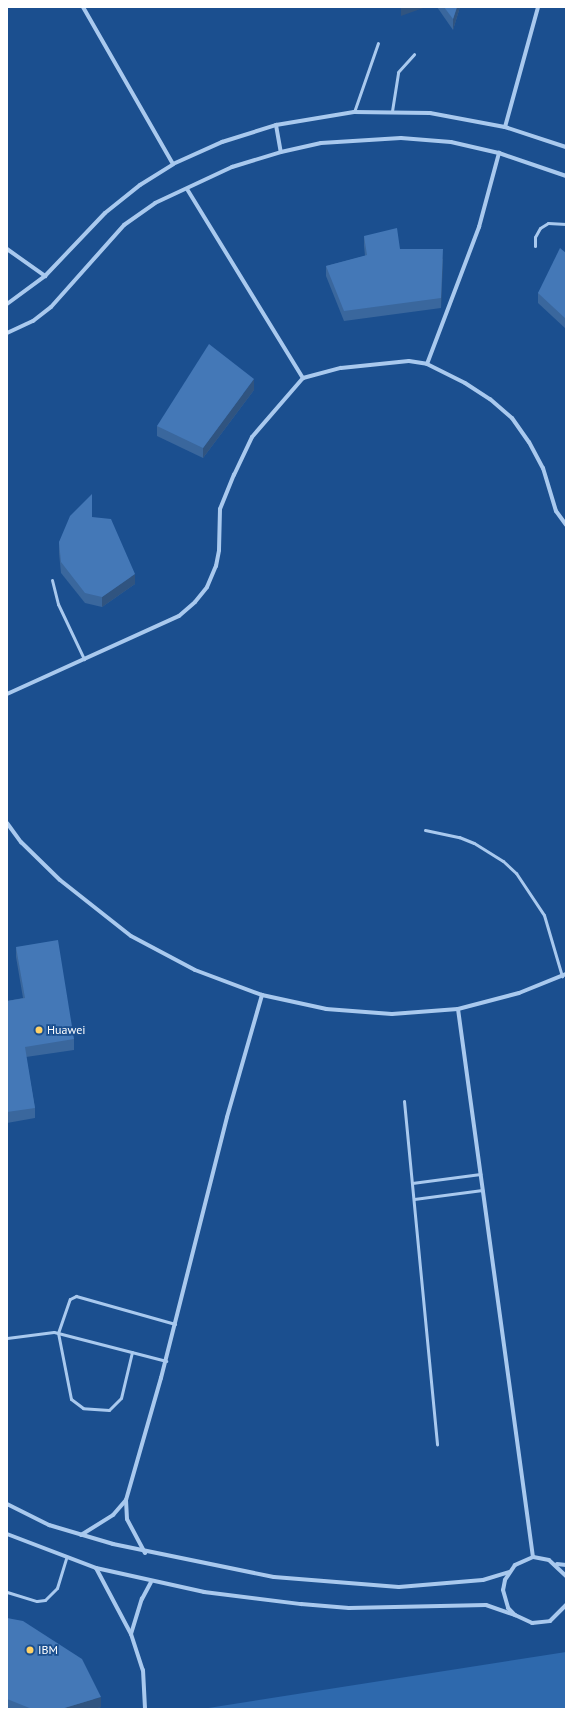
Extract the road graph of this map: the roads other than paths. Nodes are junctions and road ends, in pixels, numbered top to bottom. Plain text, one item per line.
1 (82, 7) edge
2 (538, 7) edge
3 (378, 43) dead end
4 (414, 54) dead end
5 (392, 111) junction
6 (354, 112) junction
7 (276, 125) junction
8 (506, 127) junction
9 (566, 147) edge
10 (281, 152) junction
11 (499, 153) junction
12 (173, 164) junction
13 (566, 176) edge
14 (187, 189) junction
15 (566, 224) edge
16 (535, 246) dead end
17 (7, 249) edge
18 (44, 276) junction
19 (7, 304) edge
20 (7, 332) edge
21 (427, 364) junction
22 (304, 378) junction
23 (566, 525) edge
24 (52, 580) dead end
25 (84, 659) junction
26 (7, 694) edge
27 (7, 824) edge
28 (425, 830) dead end
29 (564, 975) edge
30 (262, 995) junction
31 (458, 1009) junction
32 (404, 1101) dead end
33 (480, 1174) junction
34 (412, 1183) junction
35 (482, 1190) junction
36 (414, 1199) junction
37 (175, 1324) junction
38 (58, 1333) junction
39 (7, 1338) edge
40 (132, 1352) junction
41 (166, 1361) junction
42 (437, 1444) dead end
43 (126, 1500) junction
44 (7, 1504) edge
45 (7, 1534) edge
46 (81, 1535) junction
47 (146, 1553) junction
48 (533, 1557) junction
49 (66, 1558) junction
50 (557, 1564) junction
51 (566, 1566) edge
52 (96, 1568) junction
53 (509, 1572) junction
54 (566, 1576) edge
55 (151, 1582) junction
56 (7, 1592) edge
57 (566, 1607) edge
58 (515, 1615) junction
59 (131, 1634) junction
60 (145, 1709) edge

1 - 12 street
2 - 8 street
3 - 6 lane
4 - 5 lane
5 - 6 street
5 - 8 street
6 - 7 street
7 - 10 street
7 - 12 street
8 - 9 street
10 - 11 street
10 - 14 street
11 - 13 street
11 - 21 street
12 - 18 street
14 - 20 street
14 - 22 street
15 - 16 lane
17 - 18 street
18 - 19 street
21 - 22 street
21 - 23 street
22 - 25 street
24 - 25 lane
25 - 26 street
27 - 30 street
28 - 29 lane
29 - 31 street
30 - 31 street
30 - 37 street
31 - 33 street
32 - 34 lane
33 - 34 lane
33 - 35 street
34 - 36 lane
35 - 36 lane
35 - 48 street
36 - 42 lane
37 - 38 lane
37 - 41 street
38 - 39 lane
38 - 40 lane
38 - 40 lane
40 - 41 lane
41 - 43 street
43 - 46 street
43 - 47 street
44 - 46 street
45 - 49 street
46 - 47 street
47 - 53 street
48 - 50 street
48 - 53 street
49 - 52 street
49 - 56 lane
50 - 51 street
50 - 54 street
52 - 55 street
52 - 59 street
53 - 58 street
55 - 58 street
55 - 59 street
57 - 58 street
59 - 60 street

